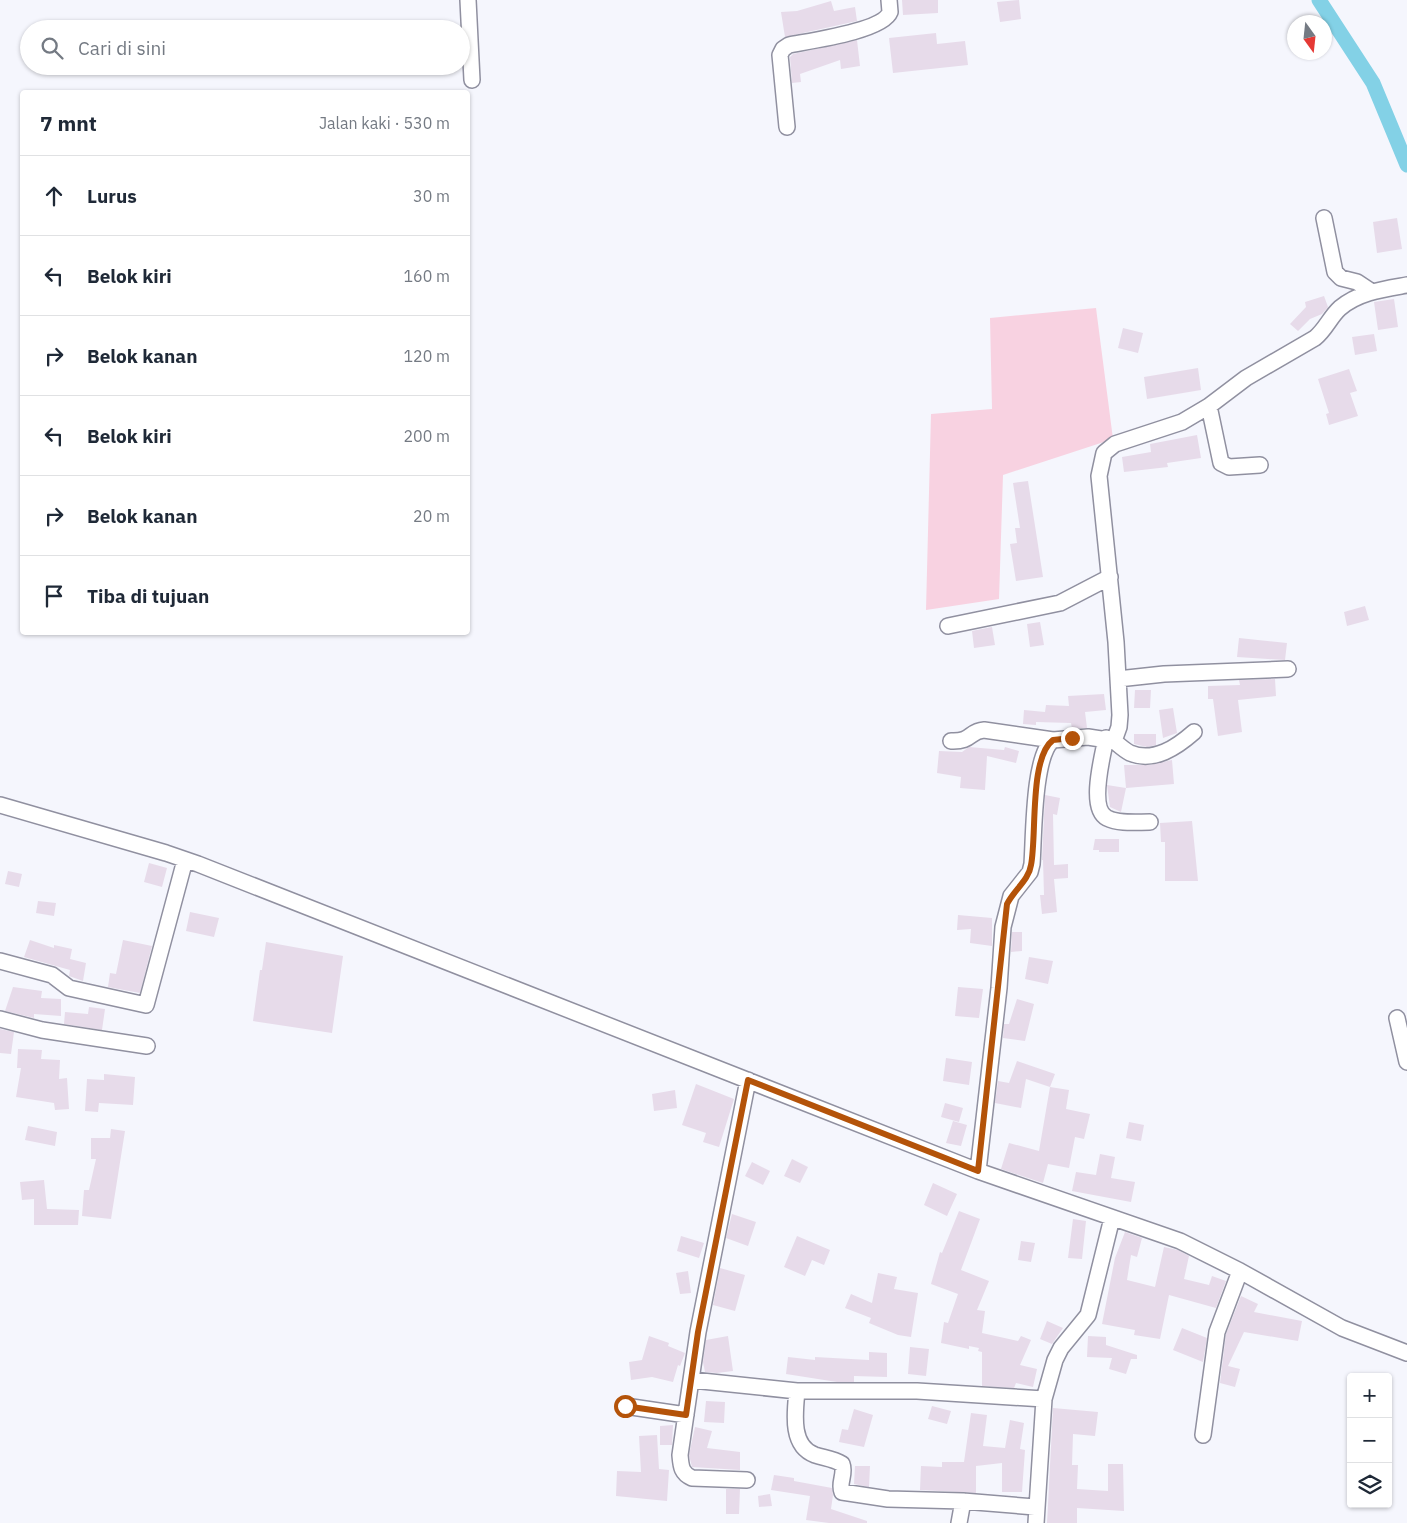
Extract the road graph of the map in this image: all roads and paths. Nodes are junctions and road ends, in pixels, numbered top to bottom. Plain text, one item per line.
1 (468, 0) edge
2 (890, 0) edge
3 (469, 20) edge
4 (470, 40) edge
5 (472, 80) dead end
6 (787, 127) dead end
7 (1324, 218) dead end
8 (1407, 285) edge
9 (1372, 292) junction
10 (1209, 406) junction
11 (1260, 465) dead end
12 (1110, 577) junction
13 (948, 626) dead end
14 (1288, 669) dead end
15 (1118, 678) junction
16 (1194, 732) dead end
17 (1053, 740) junction
18 (1110, 740) junction
19 (951, 741) dead end
20 (0, 805) edge
21 (1150, 822) dead end
22 (185, 860) junction
23 (0, 961) edge
24 (1397, 1018) dead end
25 (0, 1019) edge
26 (147, 1046) dead end
27 (1407, 1062) edge
28 (748, 1080) junction
29 (978, 1171) junction
30 (1112, 1218) junction
31 (1240, 1271) junction
32 (1407, 1353) edge
33 (692, 1380) junction
34 (797, 1391) junction
35 (1044, 1398) junction
36 (625, 1406) dead end
37 (686, 1415) junction
38 (1203, 1435) dead end
39 (747, 1480) dead end
40 (963, 1501) junction
41 (1036, 1507) junction
42 (959, 1523) edge
43 (1036, 1523) edge

1 - 3 street
2 - 6 street
4 - 5 street
7 - 9 street
8 - 9 street
9 - 10 street
10 - 11 street
10 - 12 street
12 - 13 street
12 - 15 street
14 - 15 street
15 - 18 street
16 - 18 street
17 - 18 street
17 - 19 street
17 - 29 street
18 - 21 street
20 - 22 street
22 - 23 street
22 - 28 street
24 - 27 street
25 - 26 street
28 - 29 street
28 - 33 street
29 - 30 street
30 - 31 street
30 - 35 street
31 - 32 street
31 - 38 street
33 - 34 street
33 - 37 street
34 - 35 street
34 - 40 street
35 - 41 street
36 - 37 street
37 - 39 street
40 - 41 street
40 - 42 street
41 - 43 street

